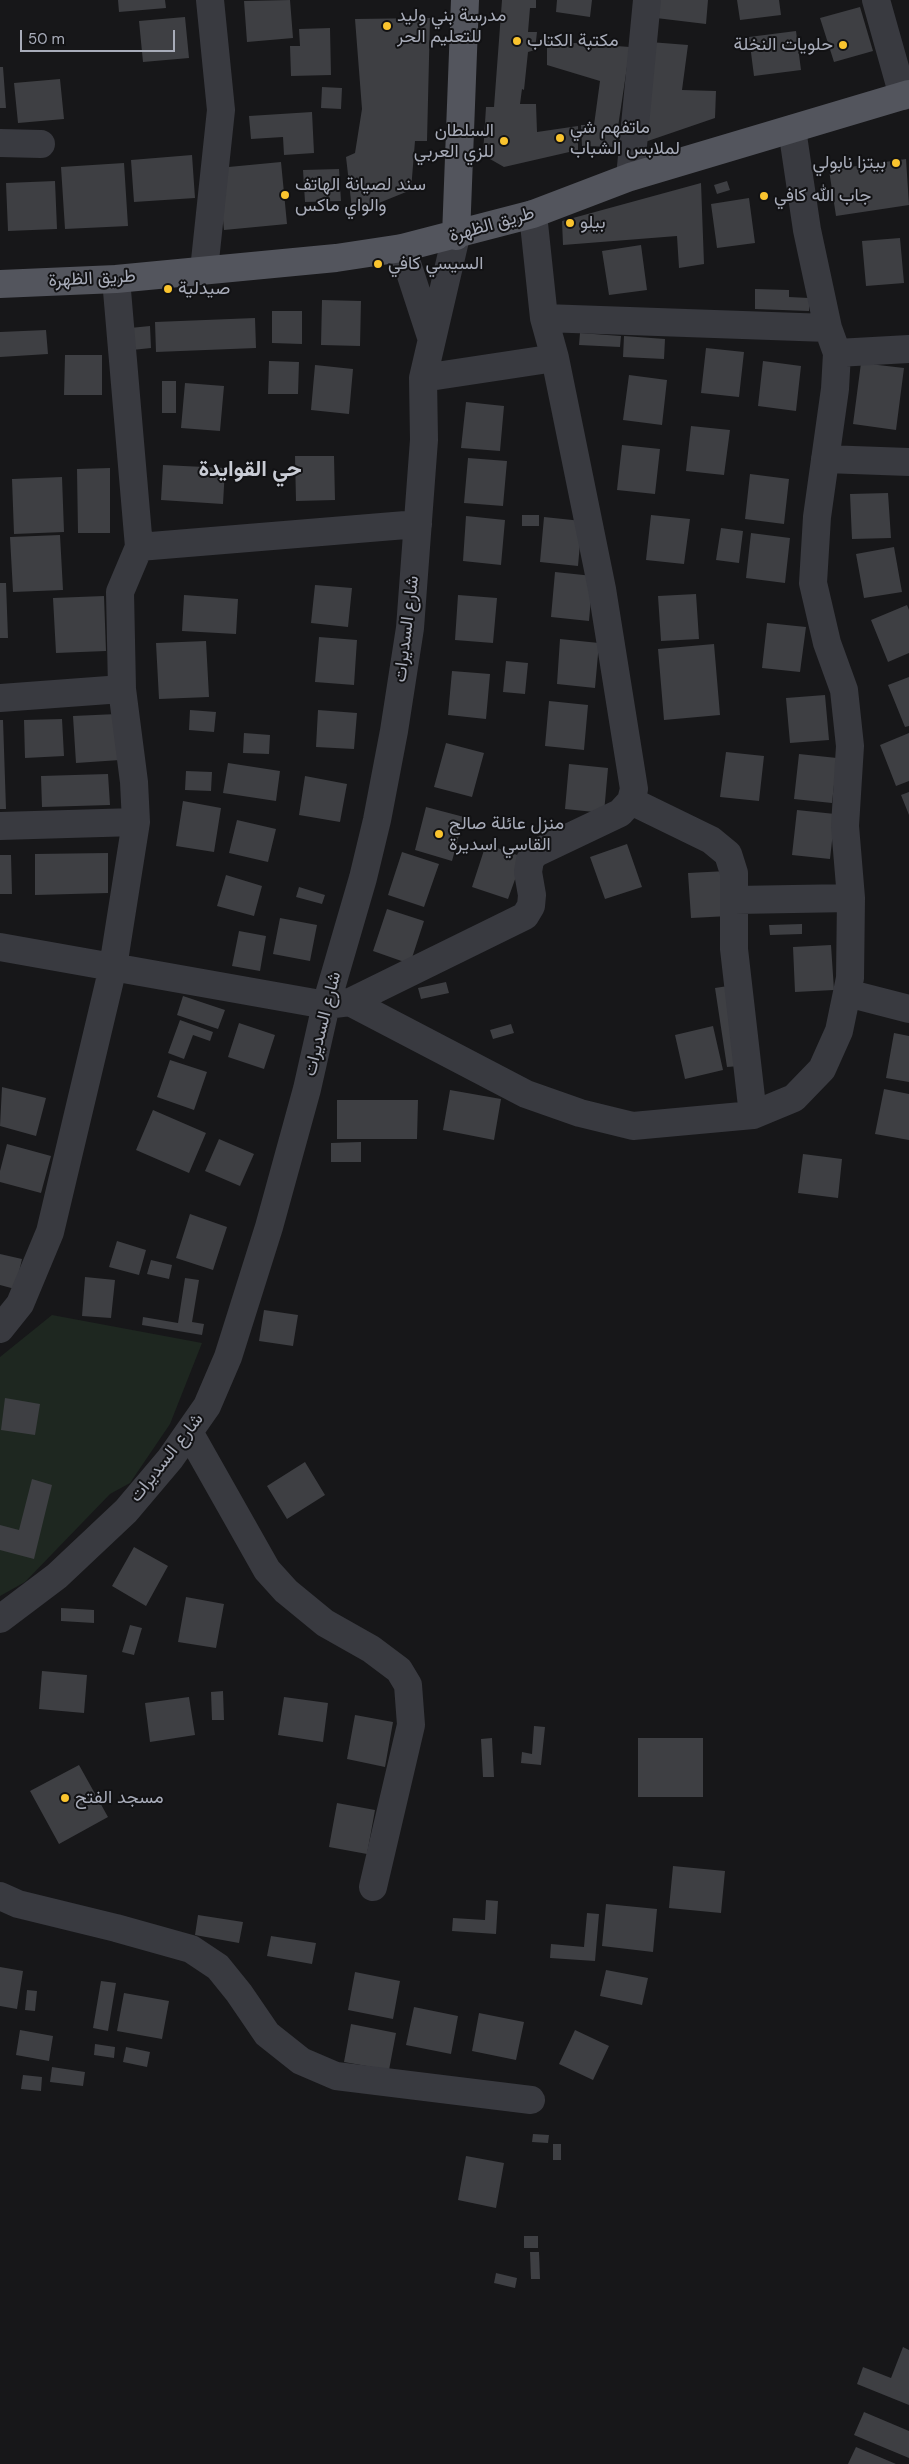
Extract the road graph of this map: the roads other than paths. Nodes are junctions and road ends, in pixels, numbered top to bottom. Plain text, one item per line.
1 (210, 0) edge
2 (466, 0) edge
3 (647, 0) edge
4 (876, 0) edge
5 (906, 95) edge
6 (792, 129) junction
7 (0, 143) edge
8 (41, 144) dead end
9 (630, 177) junction
10 (533, 214) junction
11 (456, 236) junction
12 (402, 248) junction
13 (204, 270) junction
14 (116, 278) junction
15 (0, 284) edge
16 (544, 318) junction
17 (430, 337) junction
18 (832, 340) junction
19 (909, 349) edge
20 (555, 358) junction
21 (423, 378) junction
22 (825, 459) junction
23 (909, 462) edge
24 (418, 524) junction
25 (139, 547) junction
26 (122, 689) junction
27 (0, 698) edge
28 (631, 801) junction
29 (136, 822) junction
30 (0, 826) edge
31 (851, 898) junction
32 (735, 900) junction
33 (0, 948) edge
34 (114, 967) junction
35 (847, 994) junction
36 (338, 1003) junction
37 (909, 1009) edge
38 (752, 1115) junction
39 (0, 1329) edge
40 (189, 1432) junction
41 (0, 1619) edge
42 (373, 1887) dead end
43 (0, 1896) edge
44 (531, 2100) dead end

1 - 13 street
2 - 11 main road
3 - 9 street
4 - 5 street
5 - 6 main road, طريق الظهرة
6 - 9 main road, طريق الظهرة
6 - 18 street
7 - 8 street
9 - 10 main road, طريق الظهرة
10 - 11 main road, طريق الظهرة
10 - 16 street
11 - 12 main road, طريق الظهرة
11 - 17 street, شارع السديرات
12 - 13 main road, طريق الظهرة
12 - 17 street, شارع السديرات
13 - 14 main road, طريق الظهرة
14 - 15 main road, طريق الظهرة
14 - 25 street
16 - 18 street
16 - 20 street
17 - 21 street, شارع السديرات
18 - 19 street
18 - 22 street
20 - 21 street
20 - 28 street
21 - 24 street, شارع السديرات
22 - 23 street
22 - 31 street
24 - 25 street
24 - 36 street, شارع السديرات
25 - 26 street
26 - 27 street
26 - 29 street
28 - 32 street
28 - 36 street
29 - 30 street
29 - 34 street
31 - 32 street
31 - 35 street
32 - 38 street
33 - 34 street
34 - 36 street
34 - 39 street
35 - 37 street
35 - 38 street
36 - 38 street
36 - 40 street, شارع السديرات
40 - 41 street, شارع السديرات
40 - 42 street
43 - 44 street

